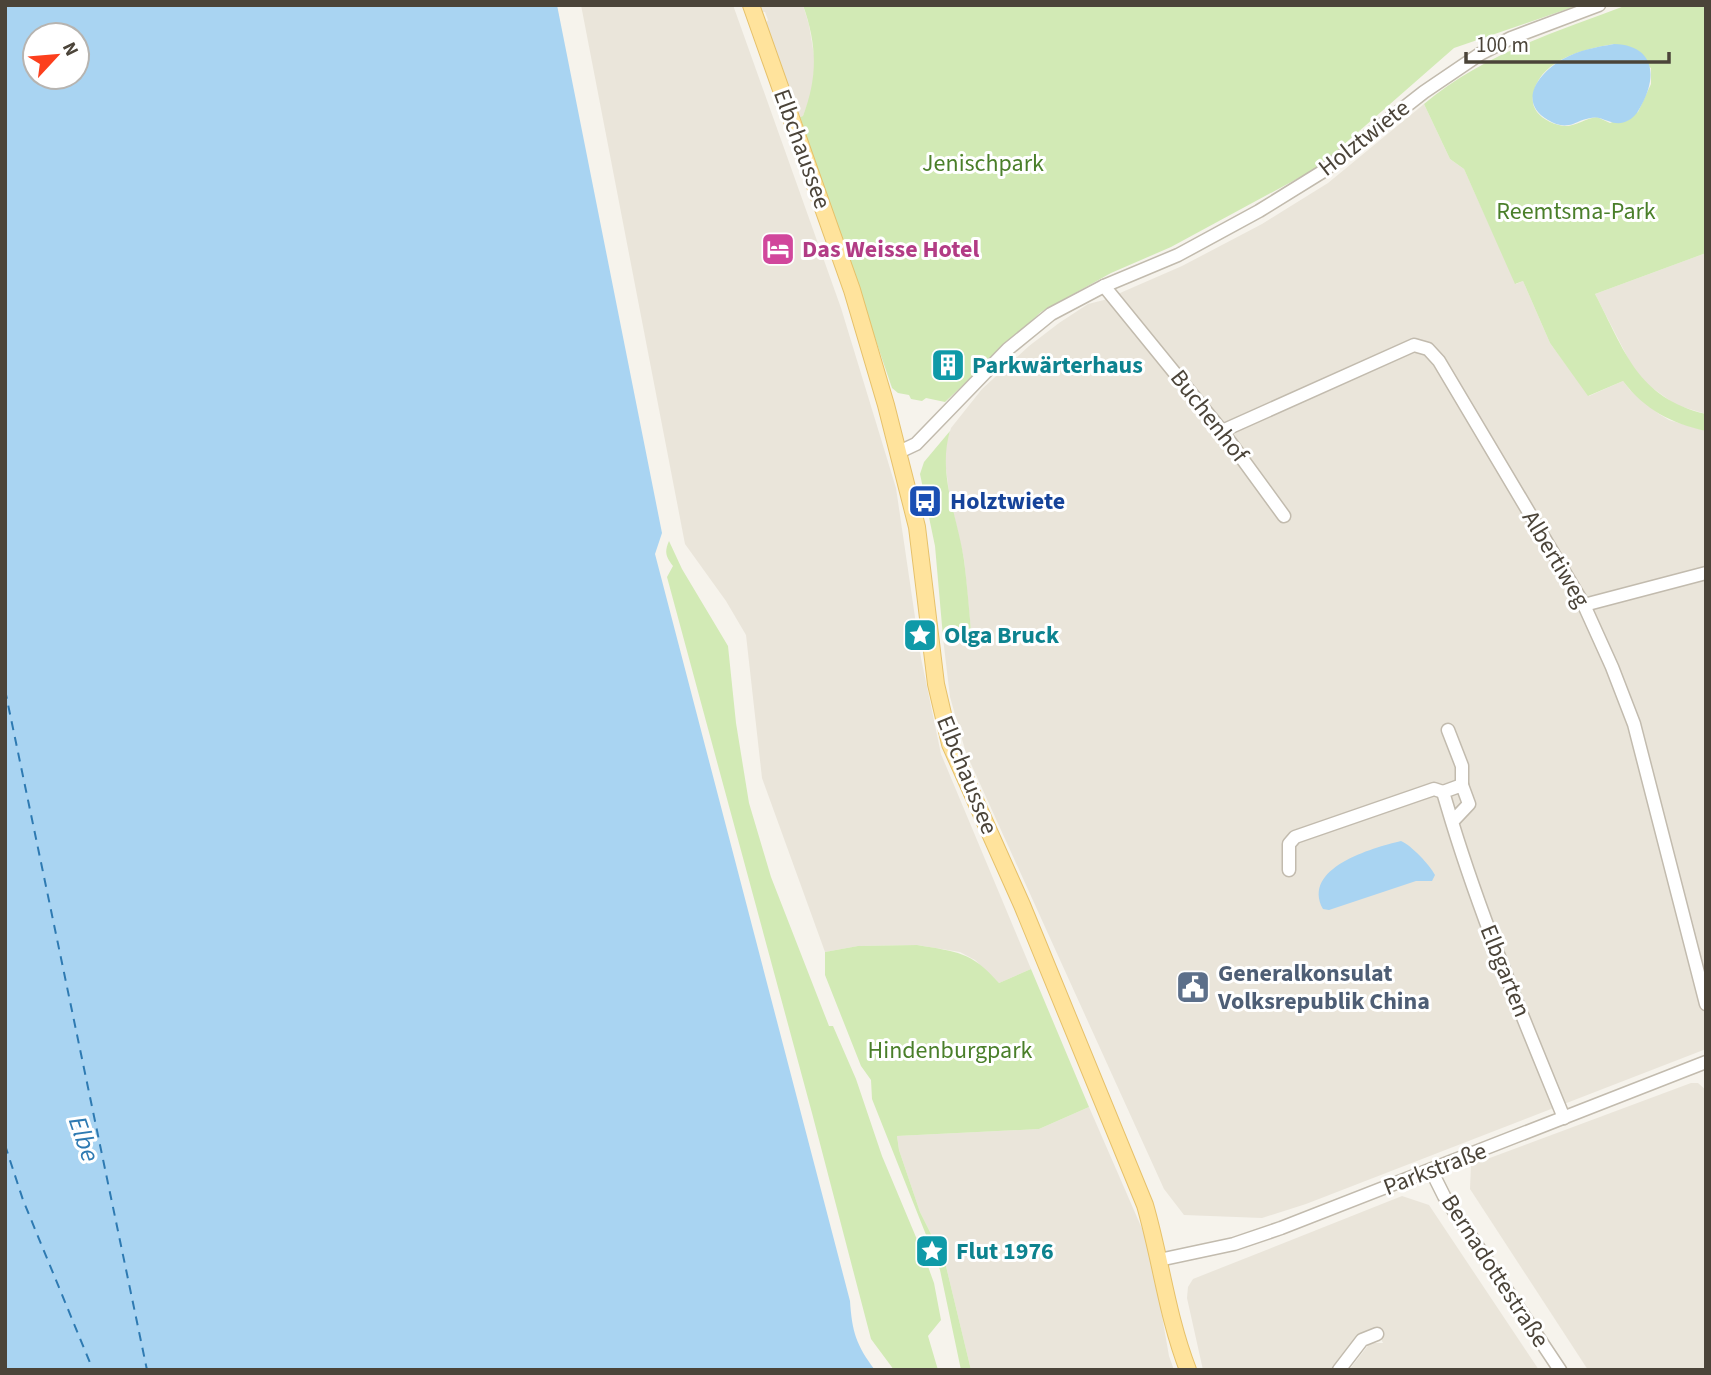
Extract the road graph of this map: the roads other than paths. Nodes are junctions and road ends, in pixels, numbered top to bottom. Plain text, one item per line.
1 (751, 5) edge
2 (1599, 5) edge
3 (1104, 286) junction
4 (1222, 431) junction
5 (899, 452) junction
6 (1284, 516) dead end
7 (1706, 573) edge
8 (1584, 605) junction
9 (1448, 730) dead end
10 (1462, 785) junction
11 (1443, 792) junction
12 (1452, 822) junction
13 (1289, 870) dead end
14 (1706, 1004) edge
15 (1706, 1062) edge
16 (1564, 1118) junction
17 (1431, 1170) junction
18 (1159, 1260) junction
19 (1377, 1334) dead end
20 (1188, 1370) edge
21 (1339, 1370) edge
22 (1560, 1370) edge

1 - 5 main road, Elbchaussee
2 - 3 street, Holztwiete
3 - 4 street, Buchenhof
3 - 5 street, Holztwiete
4 - 6 street, Buchenhof
4 - 8 street, Albertiweg
5 - 18 main road, Elbchaussee
7 - 8 street
8 - 14 street, Albertiweg
9 - 10 street
10 - 11 street
10 - 12 street
11 - 12 street, Elbgarten
11 - 13 street
12 - 16 street, Elbgarten
15 - 16 street, Parkstraße
16 - 17 street, Parkstraße
17 - 18 street, Parkstraße
17 - 22 street, Bernadottestraße
18 - 20 main road, Elbchaussee
19 - 21 street

